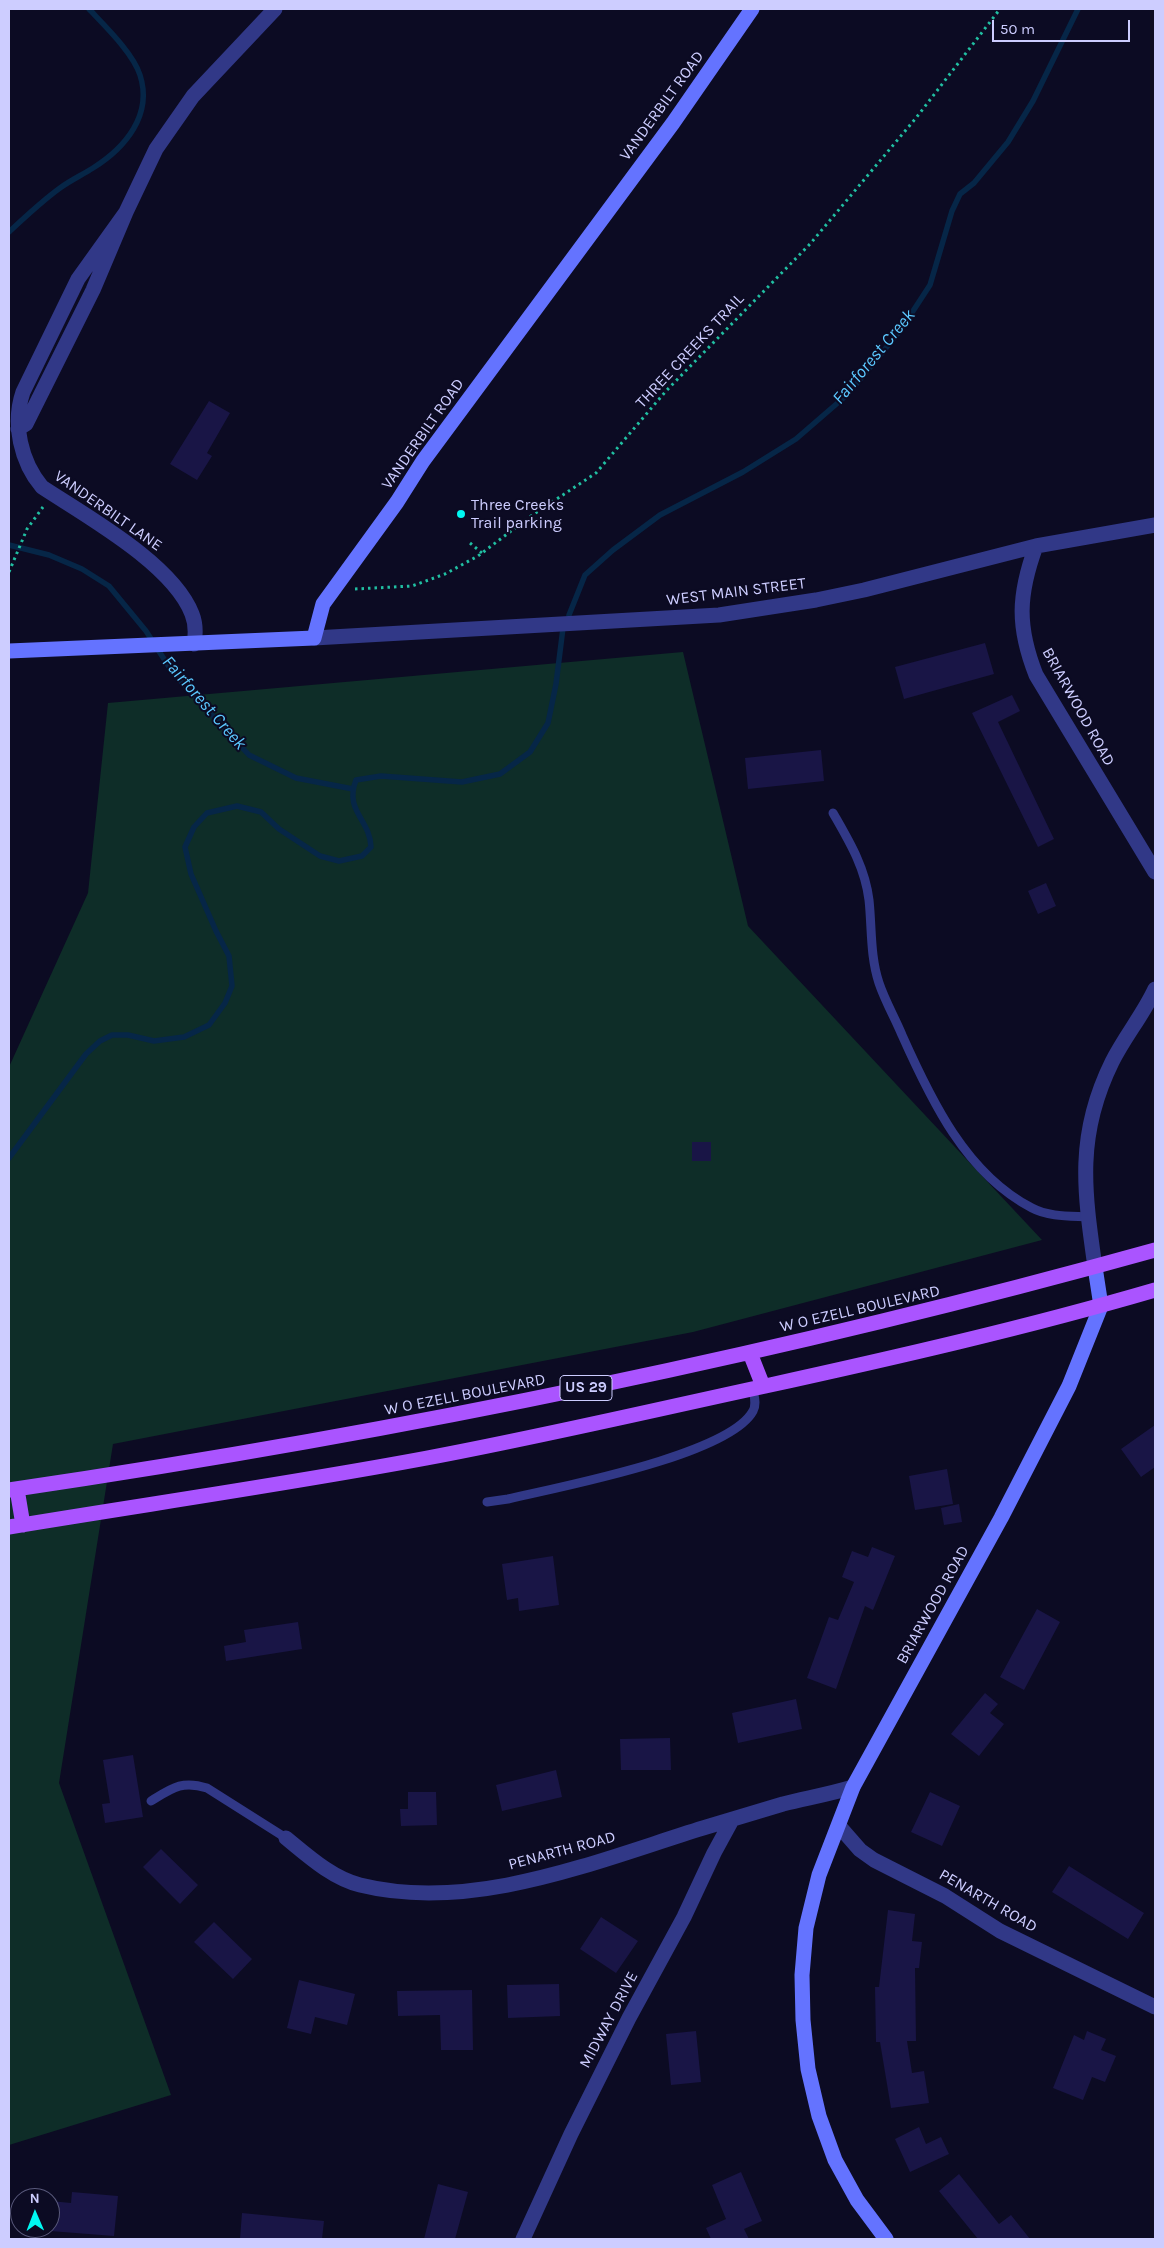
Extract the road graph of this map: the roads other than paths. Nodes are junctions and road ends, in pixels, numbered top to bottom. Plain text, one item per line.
1 (275, 9) edge
2 (752, 9) edge
3 (1155, 525) edge
4 (1036, 546) junction
5 (314, 638) junction
6 (192, 644) junction
7 (9, 651) edge
8 (833, 813) dead end
9 (1155, 872) edge
10 (1155, 989) edge
11 (1088, 1217) junction
12 (1155, 1250) edge
13 (1095, 1267) junction
14 (1155, 1290) edge
15 (1101, 1306) junction
16 (750, 1353) junction
17 (758, 1388) junction
18 (13, 1490) edge
19 (487, 1502) dead end
20 (16, 1526) edge
21 (853, 1787) junction
22 (151, 1801) dead end
23 (732, 1820) junction
24 (840, 1826) junction
25 (286, 1838) joint
26 (1155, 2007) edge
27 (523, 2239) edge
28 (886, 2239) edge

1 - 6 street, VANDERBILT LANE
2 - 5 street, VANDERBILT ROAD
3 - 4 street, WEST MAIN STREET
4 - 5 street, WEST MAIN STREET
4 - 9 street, BRIARWOOD ROAD
5 - 6 street
6 - 7 street
8 - 11 lane
10 - 11 street
11 - 13 street
12 - 13 main road, W O EZELL BOULEVARD / US 29
13 - 15 street
13 - 16 main road, W O EZELL BOULEVARD / US 29
14 - 15 main road, US 29
15 - 17 main road, US 29
15 - 21 street, BRIARWOOD ROAD
16 - 17 main road
16 - 18 main road, W O EZELL BOULEVARD / US 29
17 - 19 lane
17 - 20 main road, US 29
18 - 20 main road
21 - 23 street, PENARTH ROAD
21 - 24 street, BRIARWOOD ROAD
22 - 25 lane
23 - 25 street, PENARTH ROAD
23 - 27 street, MIDWAY DRIVE
24 - 26 street, PENARTH ROAD
24 - 28 street, BRIARWOOD ROAD

